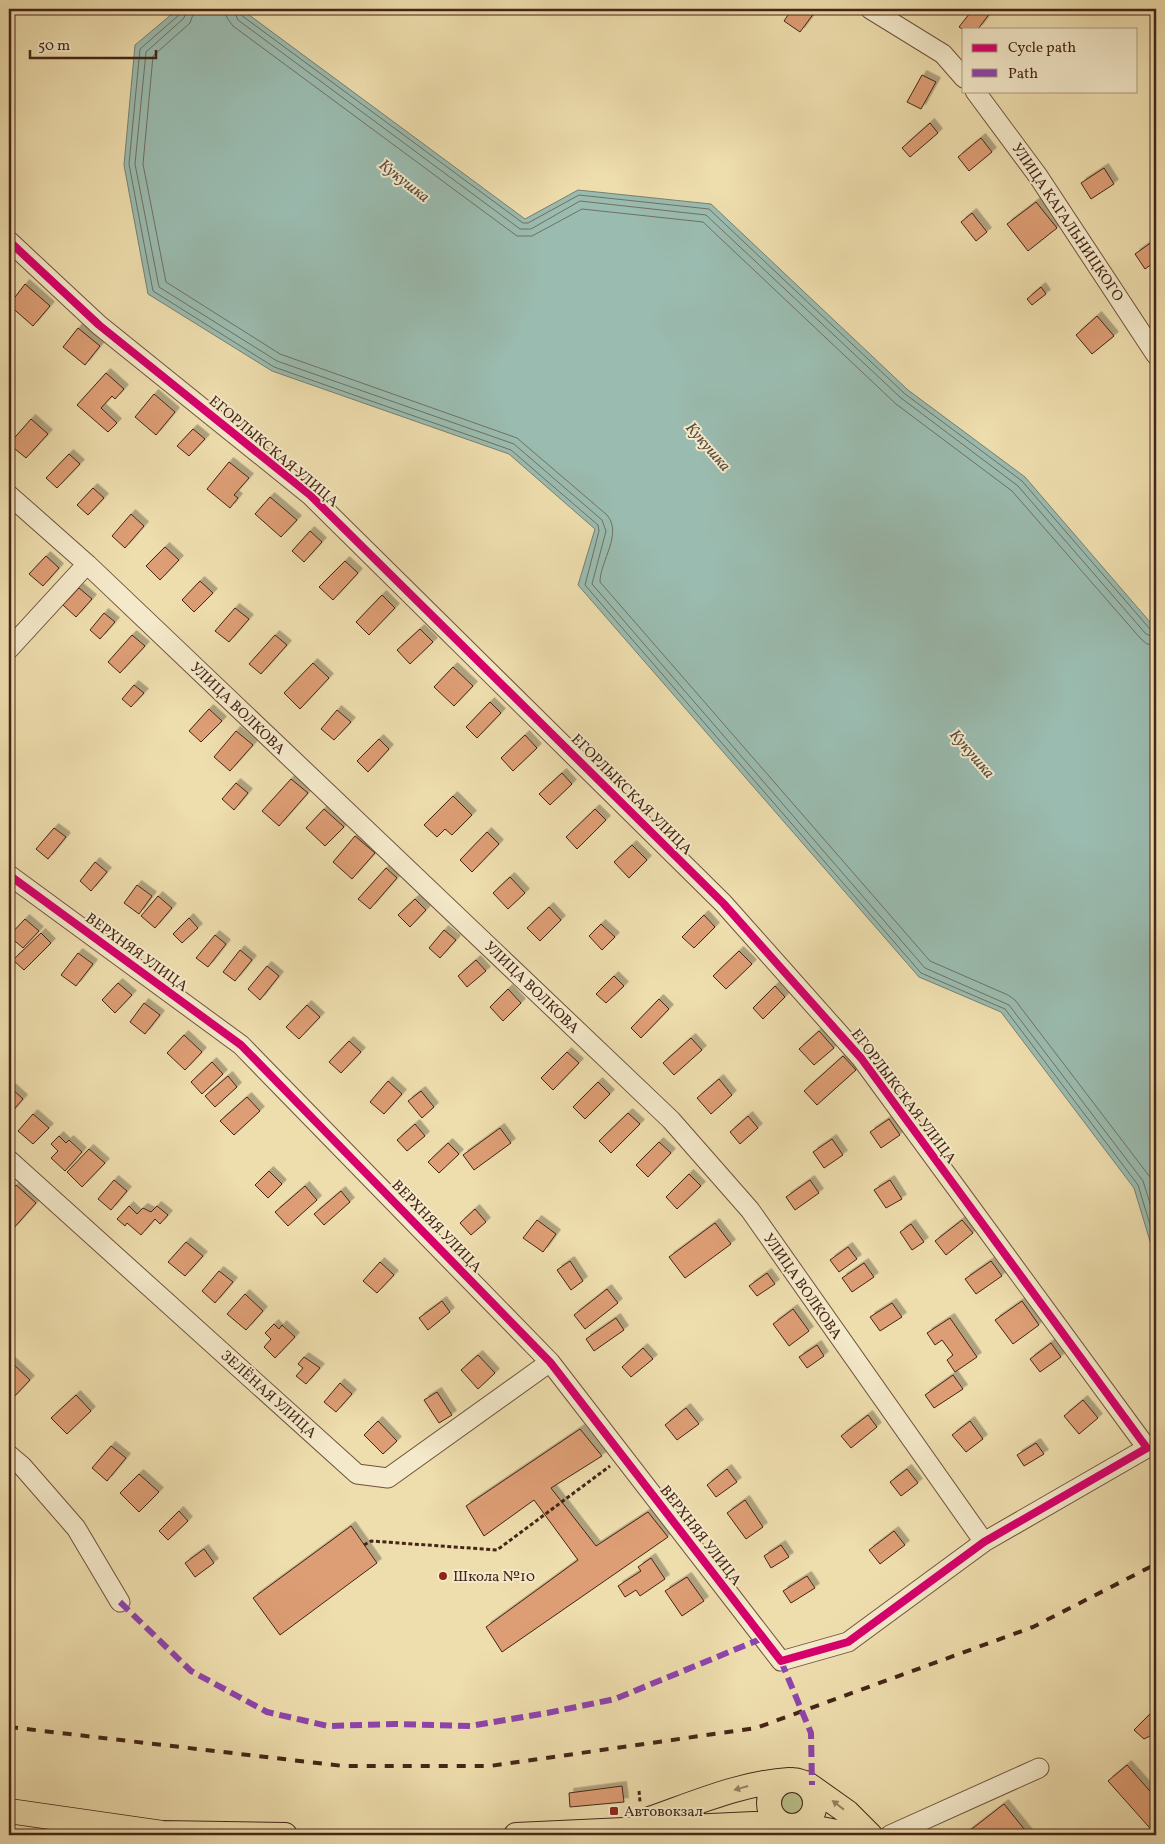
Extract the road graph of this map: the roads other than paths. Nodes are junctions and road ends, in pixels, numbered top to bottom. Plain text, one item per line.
1 (870, 9) edge
2 (962, 76) edge
3 (976, 92) edge
4 (9, 241) edge
5 (1156, 355) edge
6 (9, 495) edge
7 (87, 564) junction
8 (9, 649) edge
9 (9, 875) edge
10 (9, 1160) edge
11 (550, 1362) junction
12 (13, 1463) edge
13 (984, 1542) junction
14 (120, 1602) dead end
15 (1039, 1768) dead end
16 (795, 1780) junction
17 (9, 1811) edge
18 (795, 1826) junction
19 (585, 1831) junction
20 (689, 1831) edge
21 (821, 1832) edge
22 (162, 1834) edge
23 (285, 1835) edge
24 (516, 1835) edge
25 (852, 1835) edge
26 (870, 1835) edge
27 (890, 1835) edge

1 - 2 street
3 - 5 street, УЛИЦА КАГАЛЬНИЦКОГО
4 - 13 street, ЕГОРЛЫКСКАЯ УЛИЦА
6 - 7 street, УЛИЦА ВОЛКОВА
7 - 8 street
7 - 13 street, УЛИЦА ВОЛКОВА
9 - 11 street, ВЕРХНЯЯ УЛИЦА
10 - 11 street, ЗЕЛЁНАЯ УЛИЦА
11 - 13 street, ВЕРХНЯЯ УЛИЦА
12 - 14 street
15 - 27 street
16 - 18 main road
16 - 18 main road
16 -> 19 main road
26 -> 16 main road
17 - 22 main road
18 - 20 main road
18 - 21 main road
19 - 20 main road
19 - 24 main road
21 - 25 main road
22 - 23 main road

